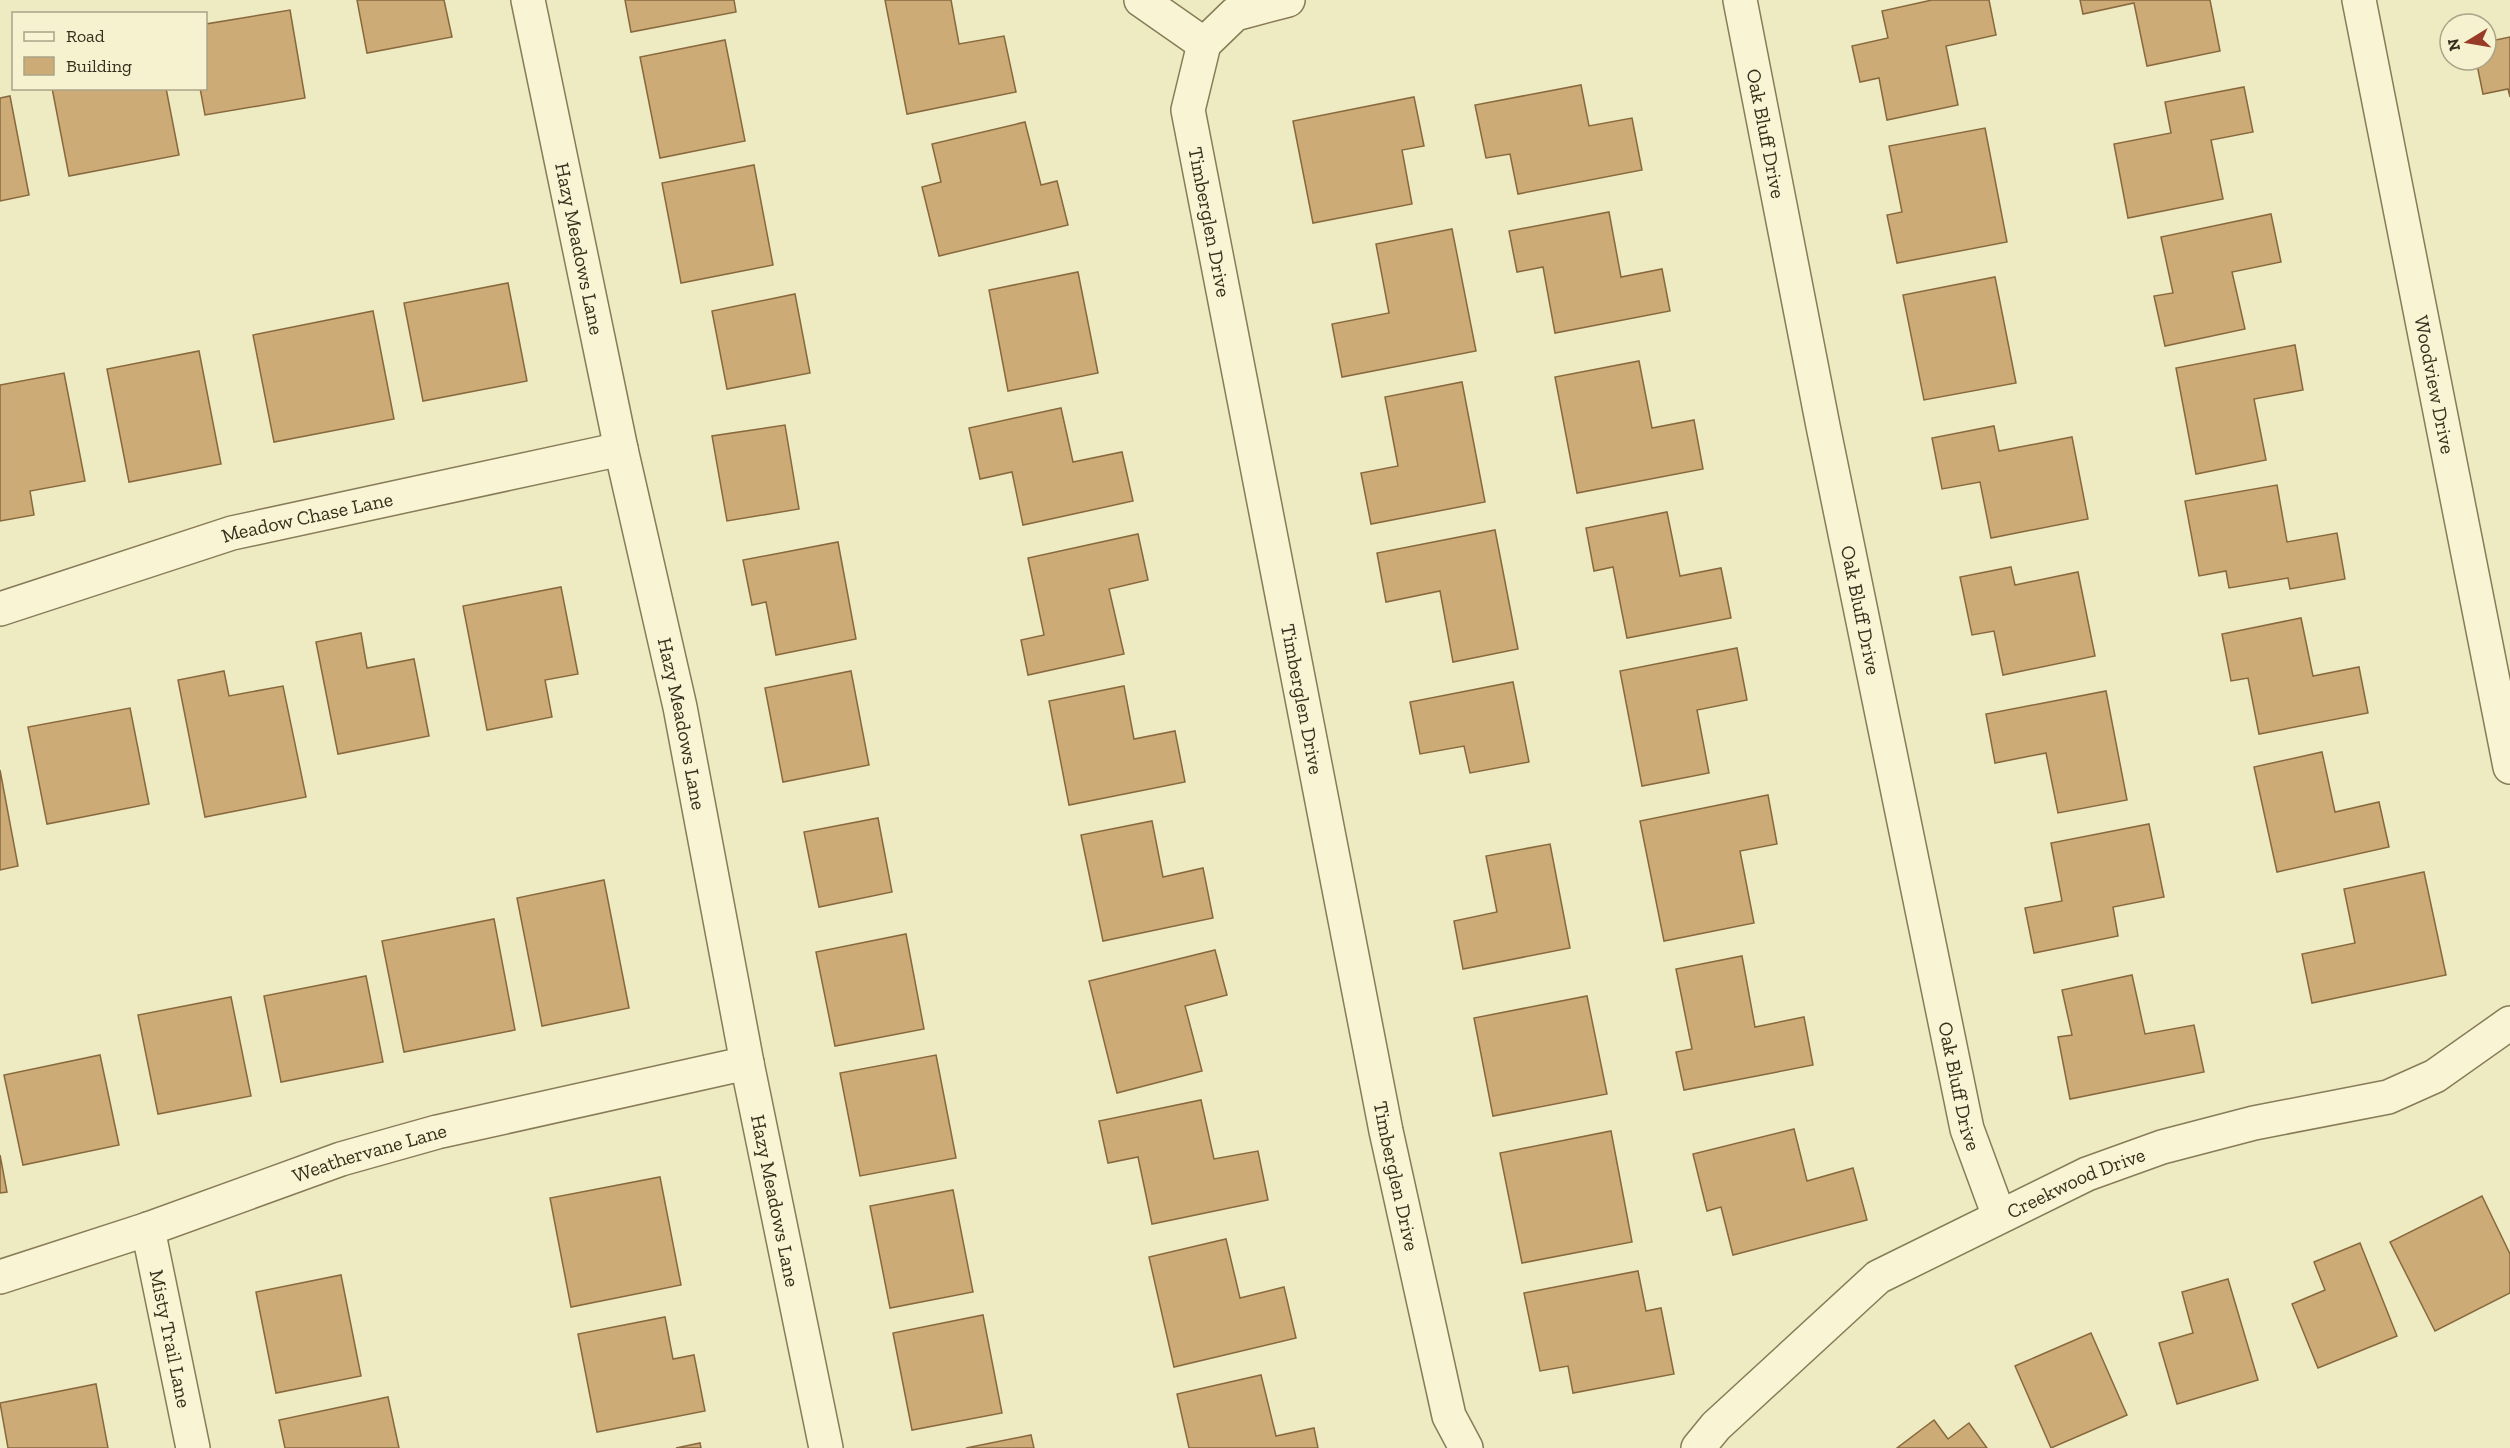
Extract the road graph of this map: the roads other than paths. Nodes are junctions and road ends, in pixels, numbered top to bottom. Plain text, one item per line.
1 (528, 0) edge
2 (1141, 0) edge
3 (1288, 0) edge
4 (1740, 0) edge
5 (2359, 0) edge
6 (1204, 44) junction
7 (621, 449) junction
8 (0, 609) edge
9 (2510, 767) edge
10 (2510, 1023) edge
11 (747, 1063) junction
12 (1999, 1216) junction
13 (148, 1229) junction
14 (0, 1277) edge
15 (193, 1448) edge
16 (826, 1448) edge
17 (1466, 1448) edge
18 (1698, 1448) edge

1 - 7 street, Hazy Meadows Lane
2 - 6 street
3 - 6 street
4 - 12 street, Oak Bluff Drive
5 - 9 street, Woodview Drive
6 - 17 street, Timberglen Drive
7 - 8 street, Meadow Chase Lane
7 - 11 street, Hazy Meadows Lane
10 - 12 street, Creekwood Drive
11 - 13 street, Weathervane Lane
11 - 16 street, Hazy Meadows Lane
12 - 18 street, Creekwood Drive
13 - 14 street, Weathervane Lane
13 - 15 street, Misty Trail Lane

